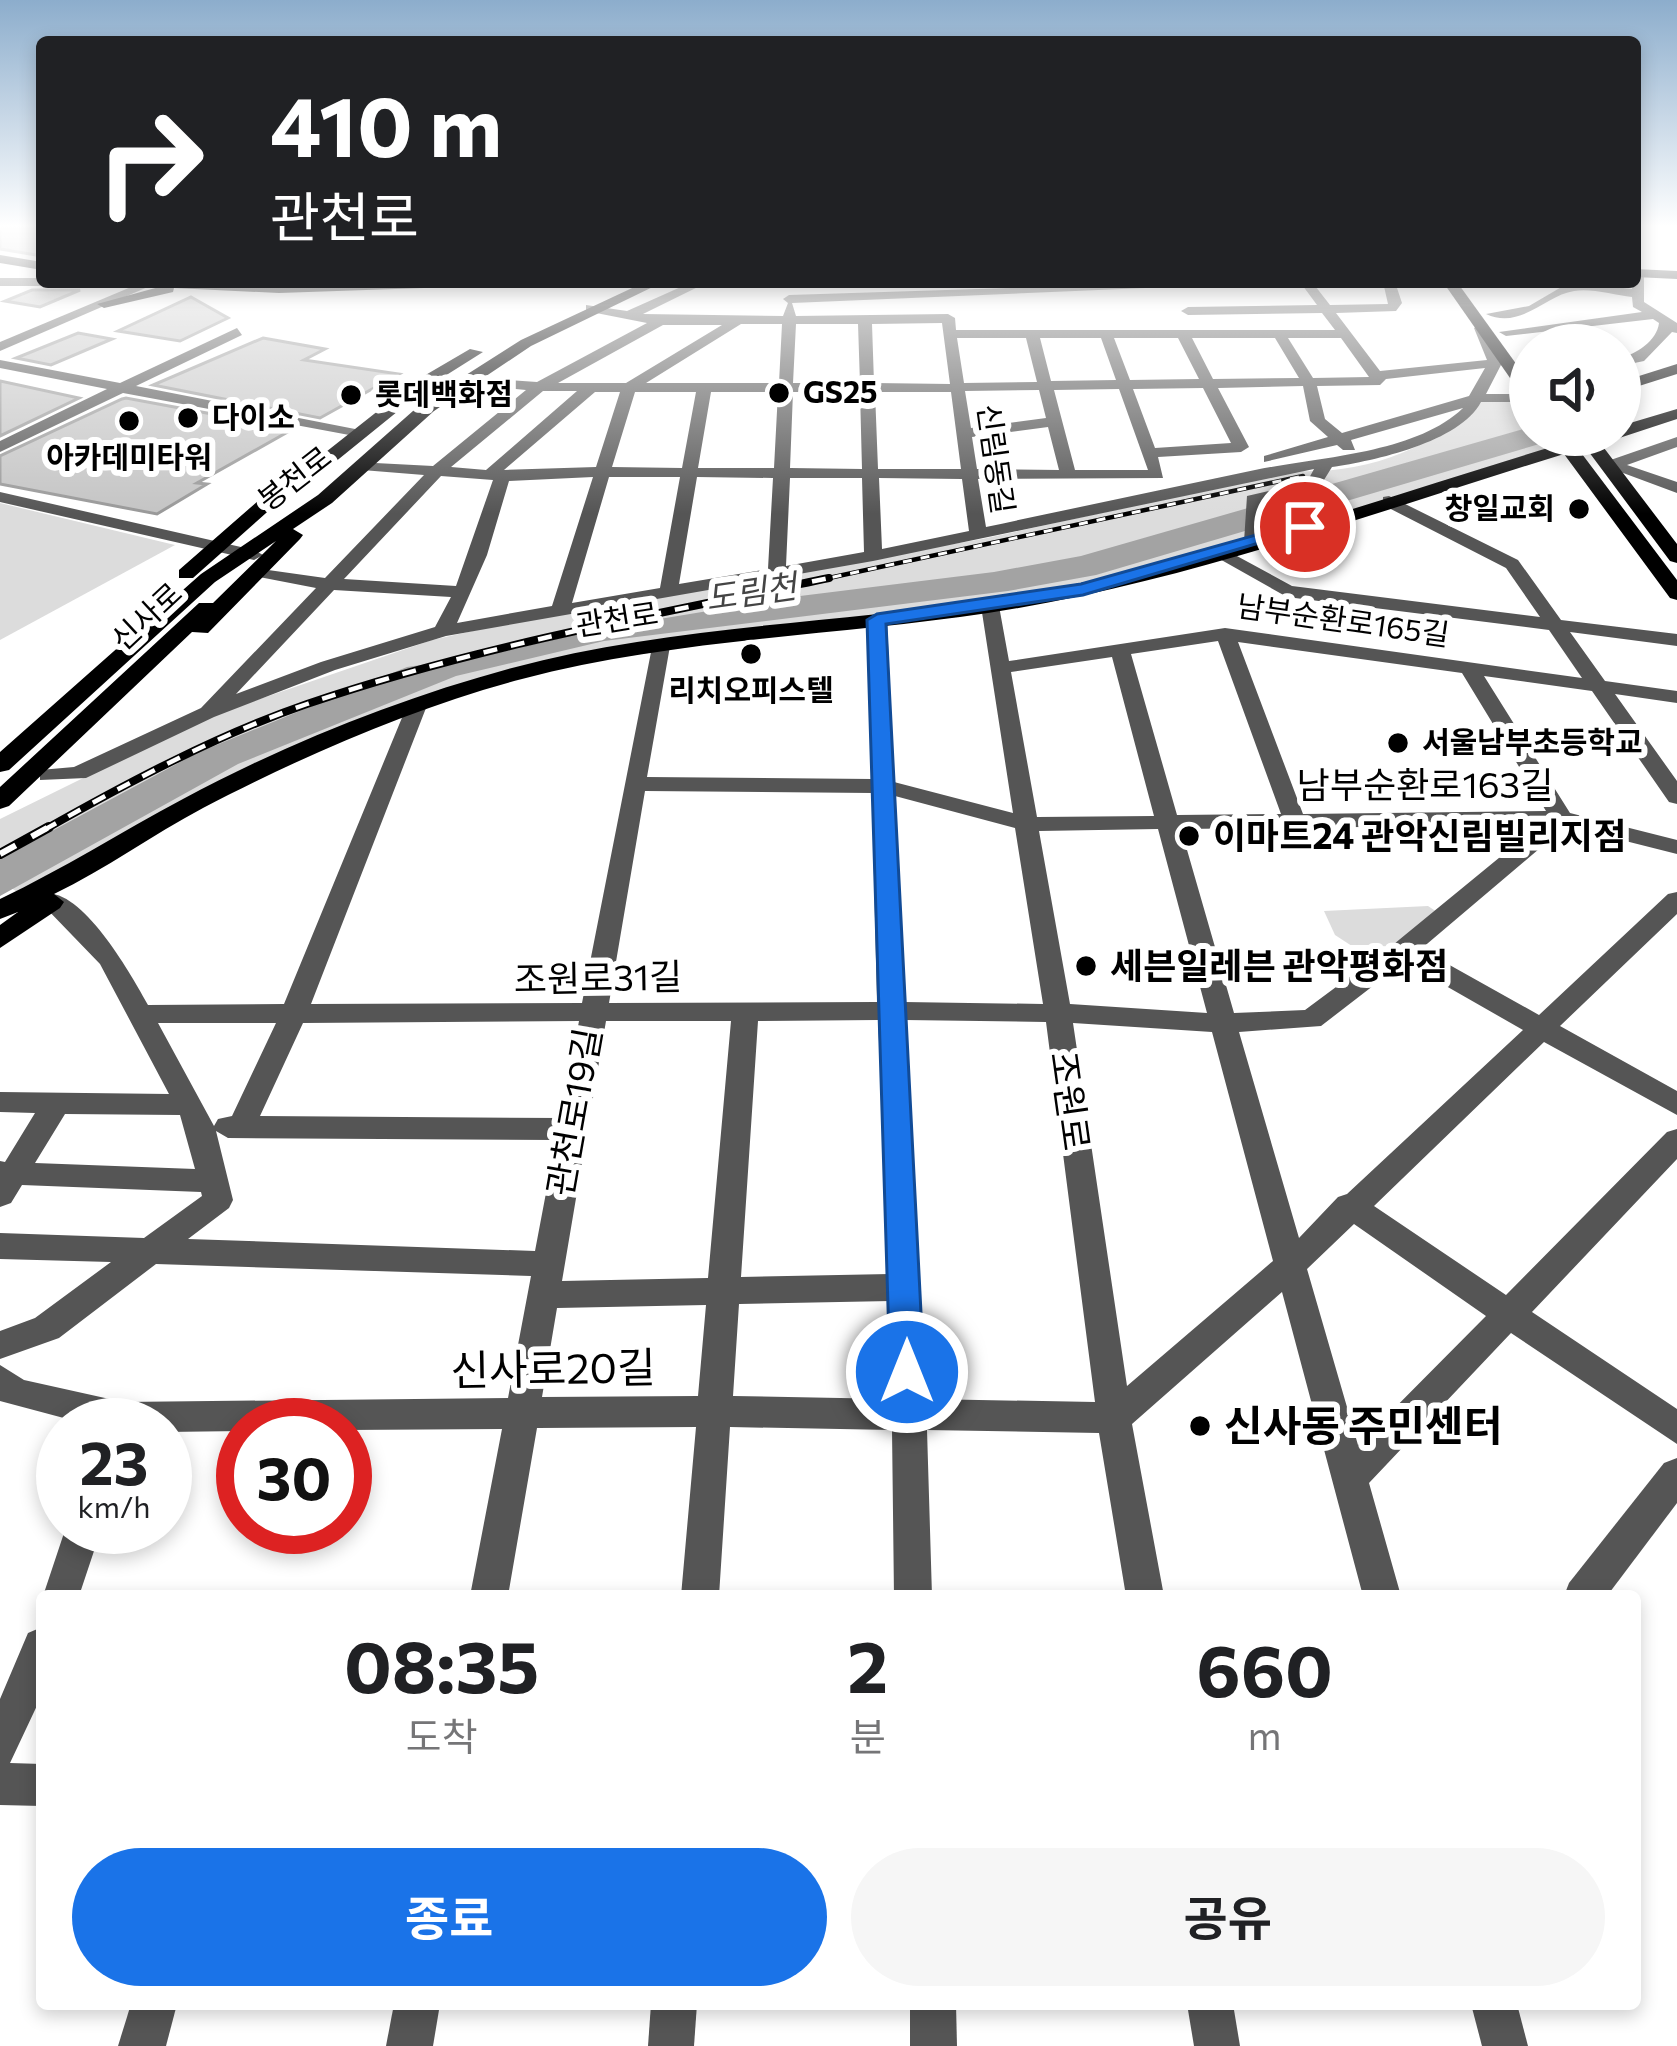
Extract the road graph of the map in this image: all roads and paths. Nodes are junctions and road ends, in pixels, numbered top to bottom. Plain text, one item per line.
1 (59, 322) edge
2 (535, 322) edge
3 (566, 322) edge
4 (657, 322) edge
5 (735, 322) edge
6 (793, 322) edge
7 (866, 322) edge
8 (891, 322) edge
9 (949, 322) edge
10 (1195, 322) edge
11 (1336, 322) edge
12 (1487, 322) edge
13 (1488, 322) edge
14 (1490, 322) edge
15 (1630, 322) edge
16 (1663, 322) edge
17 (950, 326) junction
18 (237, 332) dead end
19 (1506, 332) junction
20 (1032, 334) junction
21 (1106, 334) junction
22 (1183, 334) junction
23 (1202, 334) junction
24 (1279, 334) junction
25 (1345, 334) junction
26 (1509, 336) edge
27 (0, 347) edge
28 (1641, 356) edge
29 (1509, 360) edge
30 (1495, 363) junction
31 (0, 364) edge
32 (1677, 369) edge
33 (1378, 378) junction
34 (1641, 378) edge
35 (465, 380) junction
36 (1309, 383) junction
37 (1212, 384) junction
38 (539, 387) junction
39 (628, 387) junction
40 (869, 387) junction
41 (1125, 387) junction
42 (590, 388) junction
43 (704, 388) junction
44 (786, 388) junction
45 (957, 388) junction
46 (125, 389) junction
47 (1045, 389) junction
48 (1509, 397) edge
49 (1480, 398) junction
50 (393, 405) junction
51 (428, 406) junction
52 (1677, 414) edge
53 (1054, 422) junction
54 (1641, 425) edge
55 (356, 434) junction
56 (964, 434) junction
57 (1334, 439) junction
58 (1677, 442) edge
59 (0, 447) edge
60 (1655, 450) junction
61 (1149, 453) junction
62 (1530, 456) edge
63 (1589, 456) edge
64 (1603, 456) edge
65 (1368, 458) junction
66 (1270, 459) dead end
67 (1677, 459) edge
68 (1612, 464) junction
69 (362, 465) junction
70 (319, 467) junction
71 (1324, 467) junction
72 (437, 471) junction
73 (599, 472) junction
74 (970, 474) junction
75 (782, 475) junction
76 (872, 475) junction
77 (1068, 475) junction
78 (1157, 475) junction
79 (502, 476) junction
80 (691, 476) junction
81 (1677, 488) edge
82 (1192, 489) junction
83 (1603, 495) junction
84 (1631, 496) junction
85 (0, 497) edge
86 (325, 499) joint
87 (1389, 501) junction
88 (978, 535) junction
89 (1253, 542) junction
90 (217, 547) junction
91 (1218, 553) junction
92 (255, 556) junction
93 (873, 556) junction
94 (1677, 557) edge
95 (777, 571) junction
96 (326, 584) junction
97 (669, 588) junction
98 (462, 592) junction
99 (1677, 594) edge
100 (990, 606) junction
101 (561, 607) junction
102 (877, 620) junction
103 (1556, 625) junction
104 (443, 631) junction
105 (1226, 634) junction
106 (1677, 640) edge
107 (659, 646) junction
108 (1119, 647) junction
109 (1001, 668) junction
110 (1469, 668) junction
111 (1594, 685) junction
112 (1677, 697) edge
113 (416, 708) junction
114 (207, 713) junction
115 (0, 740) edge
116 (0, 765) edge
117 (48, 776) junction
118 (634, 784) junction
119 (884, 786) junction
120 (1677, 797) edge
121 (7, 800) edge
122 (1562, 818) junction
123 (0, 821) edge
124 (1295, 822) junction
125 (1168, 823) junction
126 (1027, 824) junction
127 (1677, 847) edge
128 (85, 869) junction
129 (53, 900) junction
130 (1677, 900) edge
131 (0, 910) edge
132 (0, 939) edge
133 (1403, 950) junction
134 (890, 1011) junction
135 (745, 1012) junction
136 (1058, 1012) junction
137 (293, 1013) junction
138 (138, 1014) junction
139 (591, 1016) junction
140 (1223, 1023) junction
141 (1542, 1024) junction
142 (0, 1102) edge
143 (57, 1102) junction
144 (1677, 1104) edge
145 (194, 1116) junction
146 (241, 1127) junction
147 (571, 1129) junction
148 (1677, 1140) edge
149 (4, 1180) edge
150 (215, 1181) junction
151 (1349, 1205) junction
152 (0, 1246) edge
153 (150, 1252) junction
154 (1290, 1266) junction
155 (544, 1279) junction
156 (907, 1288) junction
157 (722, 1290) junction
158 (1506, 1312) junction
159 (0, 1345) edge
160 (0, 1380) edge
161 (36, 1398) edge
162 (716, 1411) junction
163 (907, 1414) junction
164 (521, 1415) junction
165 (1114, 1418) junction
166 (192, 1420) edge
167 (1677, 1428) edge
168 (1677, 1475) edge
169 (1348, 1480) junction
170 (75, 1554) edge
171 (62, 1590) edge
172 (490, 1590) edge
173 (701, 1590) edge
174 (913, 1590) edge
175 (1143, 1590) edge
176 (1380, 1590) edge
177 (1588, 1590) edge
178 (36, 1661) edge
179 (0, 1747) edge
180 (0, 1784) edge
181 (36, 1785) edge
182 (152, 2010) edge
183 (416, 2010) edge
184 (674, 2010) edge
185 (933, 2010) edge
186 (1211, 2010) edge
187 (1496, 2010) edge
188 (142, 2046) edge
189 (409, 2046) edge
190 (671, 2046) edge
191 (934, 2046) edge
192 (1216, 2046) edge
193 (1505, 2046) edge

1 - 27 street
2 - 50 main road, 봉천로
3 - 35 main road, 봉천로
4 - 38 street
5 - 39 street
6 - 44 street
7 - 40 street
8 - 17 street
9 - 17 street, 신림동길
10 - 23 street
11 - 25 street
12 - 30 street
13 - 29 main road
14 - 19 main road
15 - 19 street
16 - 28 street
17 - 20 street
17 - 45 street, 신림동길
18 - 46 street
19 - 26 main road
20 - 21 street
20 - 47 street
21 - 22 street
21 - 41 street
22 - 23 street
22 - 37 street
23 - 24 street
24 - 25 street
24 - 36 street
25 - 33 street
30 - 33 street
30 - 49 street
31 - 46 street
32 - 34 main road
33 - 36 street
35 - 38 street
35 - 51 main road, 봉천로
36 - 37 street
36 - 57 street
37 - 41 street
37 - 61 street
38 - 42 street
38 - 72 street
39 - 42 street
39 - 43 street
39 - 73 street
40 - 44 street
40 - 45 street
40 - 76 street
41 - 47 street
41 - 61 street
42 - 79 street
43 - 44 street
43 - 80 street
44 - 75 street
45 - 47 street
45 - 56 street, 신림동길
46 - 55 street
46 - 59 street
47 - 53 street
48 - 49 street
49 - 57 street
49 - 65 street, 관천로
50 - 51 main road
50 - 55 main road, 봉천로
51 - 69 main road, 봉천로
52 - 54 main road
53 - 56 street
53 - 77 street
55 - 70 main road, 봉천로
56 - 74 street, 신림동길
57 - 65 street
57 - 66 street
58 - 60 street
60 - 67 street
60 - 68 street
61 - 78 street
62 - 87 main road, 관천로
63 - 83 main road
64 - 68 main road
65 - 71 street, 관천로
68 - 81 street
68 - 84 main road
69 - 72 street
69 - 86 main road, 봉천로
70 - 90 main road, 봉천로
70 - 92 main road, 신사로
71 - 82 street, 관천로
71 - 89 street
72 - 79 street
72 - 96 street
73 - 79 street
73 - 80 street
73 - 101 street
74 - 76 street
74 - 77 street
74 - 88 street, 신림동길
75 - 76 street
75 - 80 street
75 - 95 street
76 - 93 street
77 - 78 street
78 - 82 street
79 - 98 street
80 - 97 street
82 - 88 street, 관천로
83 - 84 main road
83 - 99 main road
84 - 94 main road
85 - 90 street
86 - 92 main road, 신사로
87 - 89 main road, 관천로
87 - 103 street
88 - 93 street, 관천로
89 - 91 main road, 관천로
90 - 92 street
90 - 115 main road, 봉천로
91 - 100 main road, 관천로
91 - 103 street
92 - 96 street
92 - 116 main road, 봉천로
92 - 117 main road, 신사로
92 - 121 main road, 신사로
93 - 95 street, 관천로
95 - 97 street, 관천로
96 - 98 street
96 - 114 street
97 - 101 street, 관천로
98 - 104 street
100 - 102 main road, 관천로
100 - 109 street, 조원로
101 - 104 street, 관천로
102 - 107 main road, 관천로
102 - 119 street
103 - 106 street
103 - 111 street
104 - 114 street, 관천로
105 - 108 street, 남부순환로165길
105 - 110 street, 남부순환로165길
105 - 124 street
107 - 113 main road, 관천로
107 - 118 street, 관천로19길
108 - 109 street, 남부순환로165길
108 - 125 street
109 - 126 street, 조원로
110 - 111 street, 남부순환로165길
110 - 122 street
111 - 112 street, 남부순환로165길
111 - 120 street
113 - 128 main road, 관천로
113 - 137 street
114 - 117 street, 관천로
117 - 121 main road, 신사로
118 - 119 street, 남부순환로163길
118 - 139 street, 관천로19길
119 - 126 street, 남부순환로163길
119 - 134 street
121 - 123 main road, 신사로
122 - 124 street, 남부순환로163길
122 - 127 street, 남부순환로163길
122 - 133 street, 조원로31길
124 - 125 street, 남부순환로163길
125 - 126 street, 남부순환로163길
125 - 140 street
126 - 136 street, 조원로
128 - 129 main road, 관천로
128 - 131 main road, 관천로
129 - 132 main road, 관천로
129 - 138 street
130 - 141 street
133 - 140 street, 조원로31길
133 - 141 street
134 - 135 street, 조원로31길
134 - 136 street, 조원로31길
134 - 156 street
135 - 139 street, 조원로31길
135 - 157 street
136 - 140 street, 조원로31길
136 - 165 street, 조원로
137 - 138 street, 조원로31길
137 - 139 street, 조원로31길
137 - 146 street
138 - 145 street
139 - 147 street, 관천로19길
140 - 154 street
141 - 144 street
141 - 151 street
142 - 143 street
143 - 145 street
143 - 149 street
145 - 146 street
145 - 150 street
146 - 147 street
147 - 155 street, 관천로19길
148 - 158 street
149 - 150 street
150 - 153 street
151 - 154 street
151 - 158 street
152 - 153 street
153 - 155 street
153 - 159 street
154 - 165 street
154 - 169 street
155 - 157 street
155 - 164 street, 관천로19길
156 - 157 street
156 - 163 street
157 - 162 street
158 - 167 street
158 - 169 street
160 - 161 street, 신사로20길
162 - 163 street, 신사로20길
162 - 164 street, 신사로20길
162 - 173 street
163 - 165 street, 신사로20길
163 - 174 street
164 - 166 street, 신사로20길
164 - 172 street, 관천로19길
165 - 175 street, 조원로
168 - 177 street
169 - 176 street
170 - 171 street
178 - 179 street
180 - 181 street
182 - 188 street
183 - 189 street
184 - 190 street
185 - 191 street
186 - 192 street
187 - 193 street

